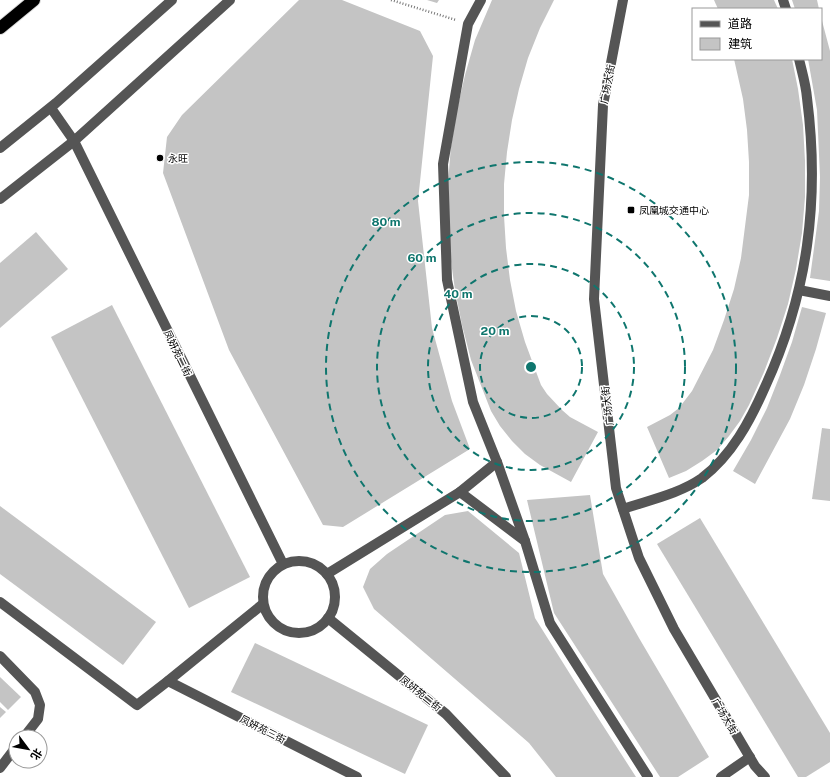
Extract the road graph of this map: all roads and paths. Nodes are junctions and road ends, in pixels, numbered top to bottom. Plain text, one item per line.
1 (34, 0) edge
2 (172, 0) edge
3 (230, 0) edge
4 (391, 0) edge
5 (481, 0) edge
6 (623, 0) edge
7 (468, 24) junction
8 (0, 28) edge
9 (800, 60) edge
10 (51, 108) junction
11 (74, 141) junction
12 (0, 148) edge
13 (0, 199) edge
14 (799, 290) junction
15 (830, 296) edge
16 (497, 462) junction
17 (460, 492) junction
18 (623, 508) junction
19 (525, 541) junction
20 (283, 564) junction
21 (327, 574) junction
22 (0, 602) edge
23 (264, 604) junction
24 (328, 618) junction
25 (0, 656) edge
26 (168, 681) junction
27 (30, 729) edge
28 (750, 757) junction
29 (8, 758) edge
30 (0, 768) edge
31 (357, 777) edge
32 (506, 777) edge
33 (648, 777) edge
34 (721, 777) edge
35 (765, 777) edge

1 - 8 highway
2 - 10 street
3 - 11 street
4 - 7 path
5 - 7 street
6 - 18 street, 广场大街
7 - 16 street
9 - 14 street
10 - 11 street, 凤妍苑二街
10 - 12 street
11 - 13 street
11 - 20 street, 凤妍苑二街
14 - 15 street
14 - 18 street
16 - 17 street
16 - 19 street
17 - 19 street
17 - 21 street
18 - 28 street, 广场大街
19 - 33 street
20 - 21 street
20 - 23 street
21 - 24 street
22 - 26 street
23 - 24 street
23 - 26 street
24 - 32 street, 凤妍苑二街
25 - 27 street
26 - 31 street, 凤妍苑三街
28 - 34 street
28 - 35 street, 广场大街
29 - 30 street

